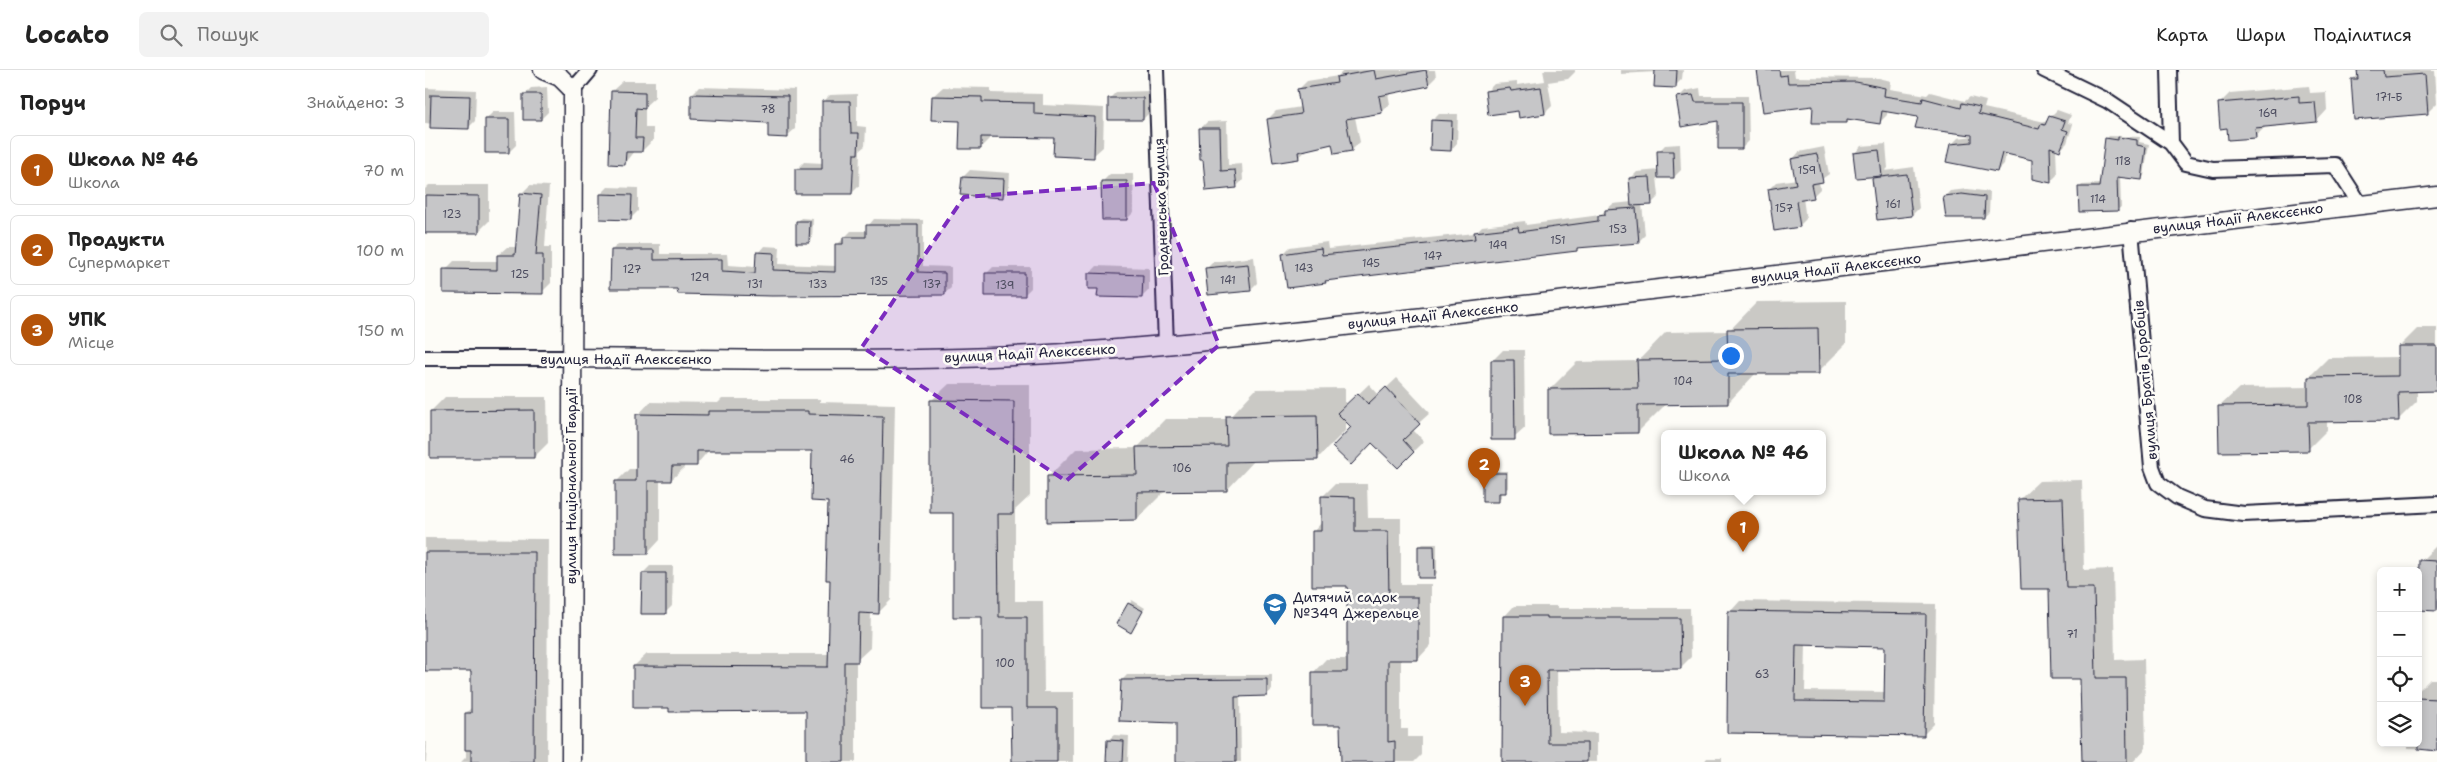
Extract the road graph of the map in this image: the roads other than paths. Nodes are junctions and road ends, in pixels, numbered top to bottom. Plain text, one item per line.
1 (543, 70) edge
2 (590, 70) edge
3 (1156, 70) edge
4 (2044, 70) edge
5 (2169, 70) edge
6 (573, 90) junction
7 (2171, 142) junction
8 (2437, 196) edge
9 (2360, 204) junction
10 (2131, 230) junction
11 (1166, 345) junction
12 (425, 358) edge
13 (571, 358) junction
14 (2437, 504) edge
15 (571, 762) edge

1 - 6 street
2 - 6 street
3 - 11 street, Гродненська вулиця
4 - 7 street
5 - 7 street
6 - 13 street, вулиця Національної Гвардії
7 - 9 street
8 - 9 street, вулиця Надії Алексєєнко
9 - 10 street, вулиця Надії Алексєєнко
10 - 11 street, вулиця Надії Алексєєнко
10 - 14 street, вулиця Братів Горобців
11 - 13 street, вулиця Надії Алексєєнко
12 - 13 street, вулиця Надії Алексєєнко
13 - 15 street, вулиця Національної Гвардії

